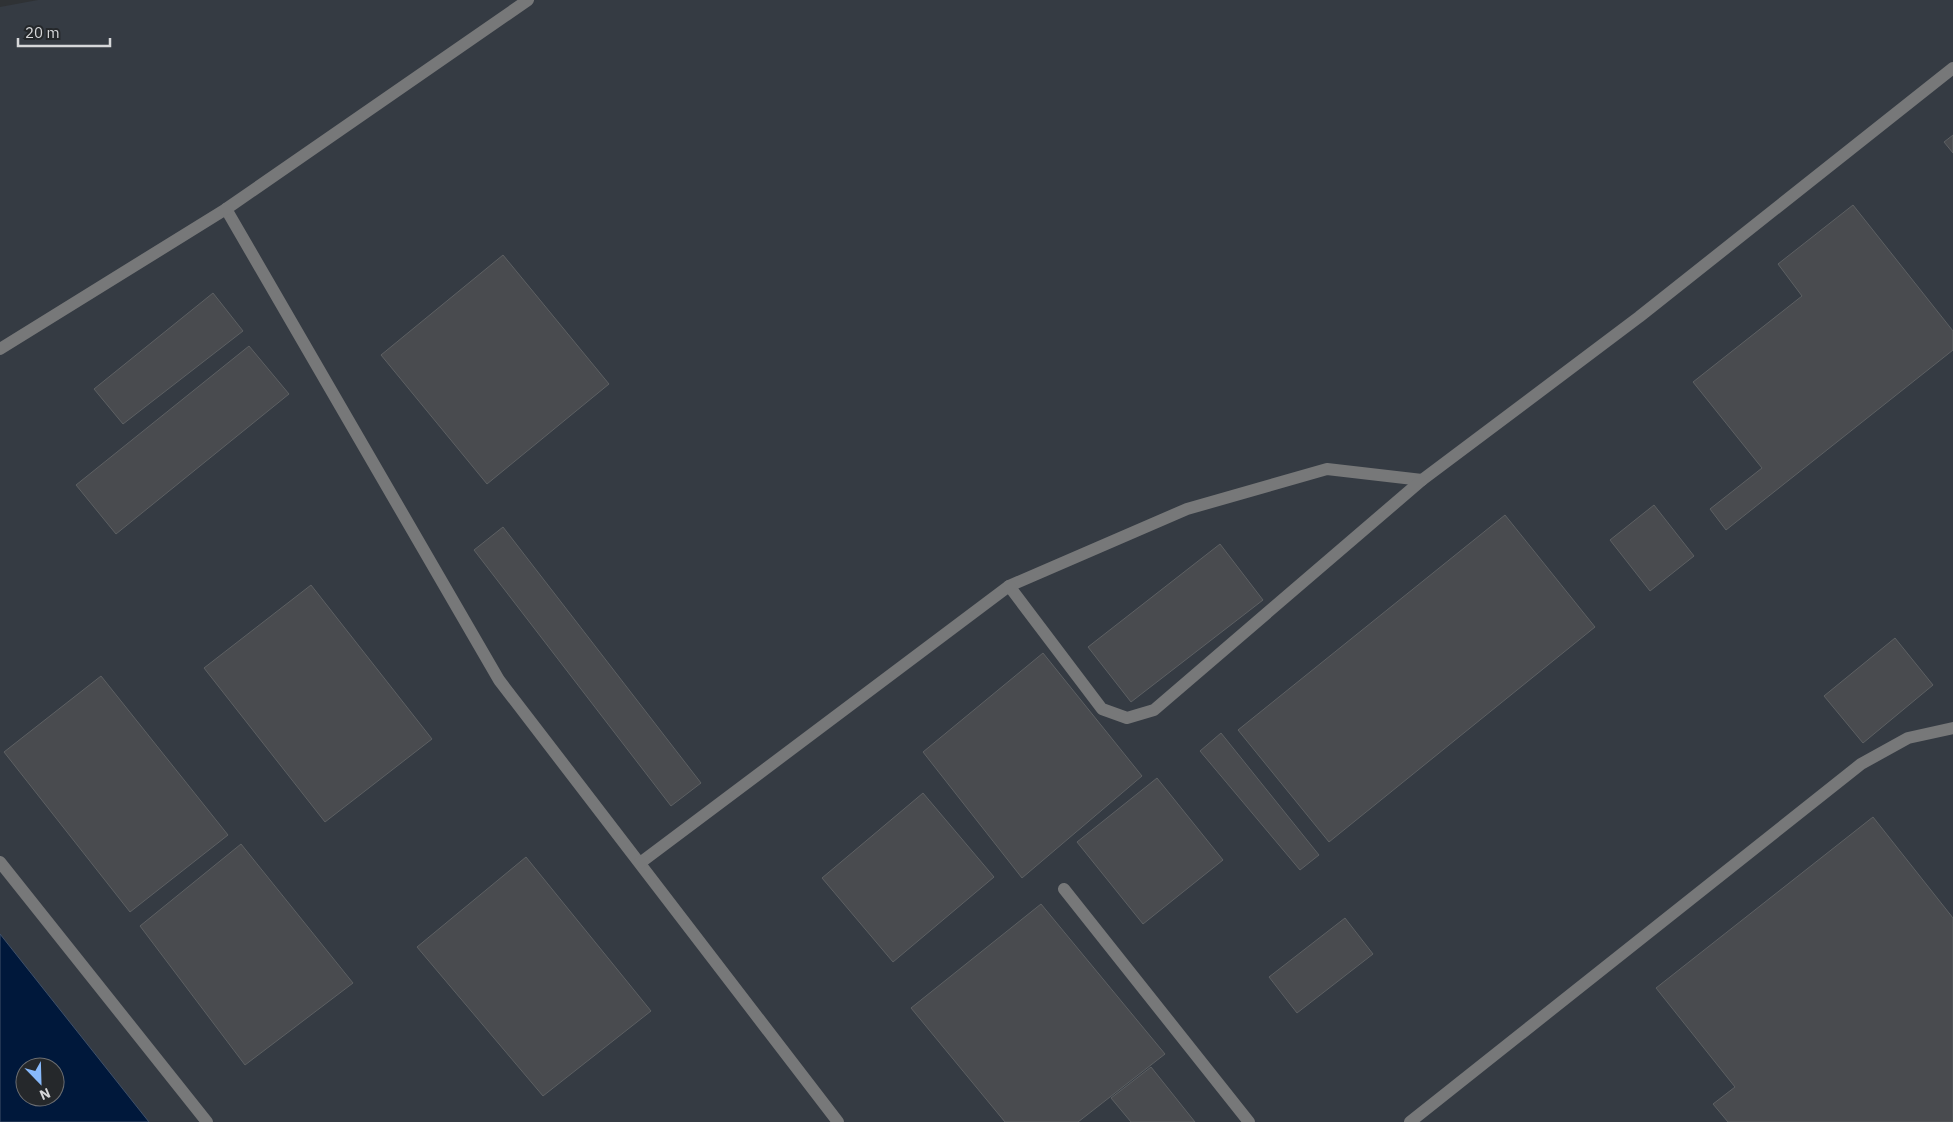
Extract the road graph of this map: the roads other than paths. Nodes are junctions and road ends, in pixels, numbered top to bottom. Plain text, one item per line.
1 (528, 0) edge
2 (1953, 68) edge
3 (226, 209) junction
4 (0, 350) edge
5 (1422, 480) junction
6 (1009, 586) junction
7 (1953, 728) edge
8 (0, 862) edge
9 (640, 863) junction
10 (1064, 888) dead end
11 (207, 1122) edge
12 (838, 1122) edge
13 (1249, 1122) edge
14 (1410, 1122) edge

1 - 3 lane
2 - 5 lane
3 - 4 lane
3 - 9 lane
5 - 6 lane
5 - 6 lane
6 - 9 lane
7 - 14 lane
8 - 11 lane
9 - 12 lane
10 - 13 lane

